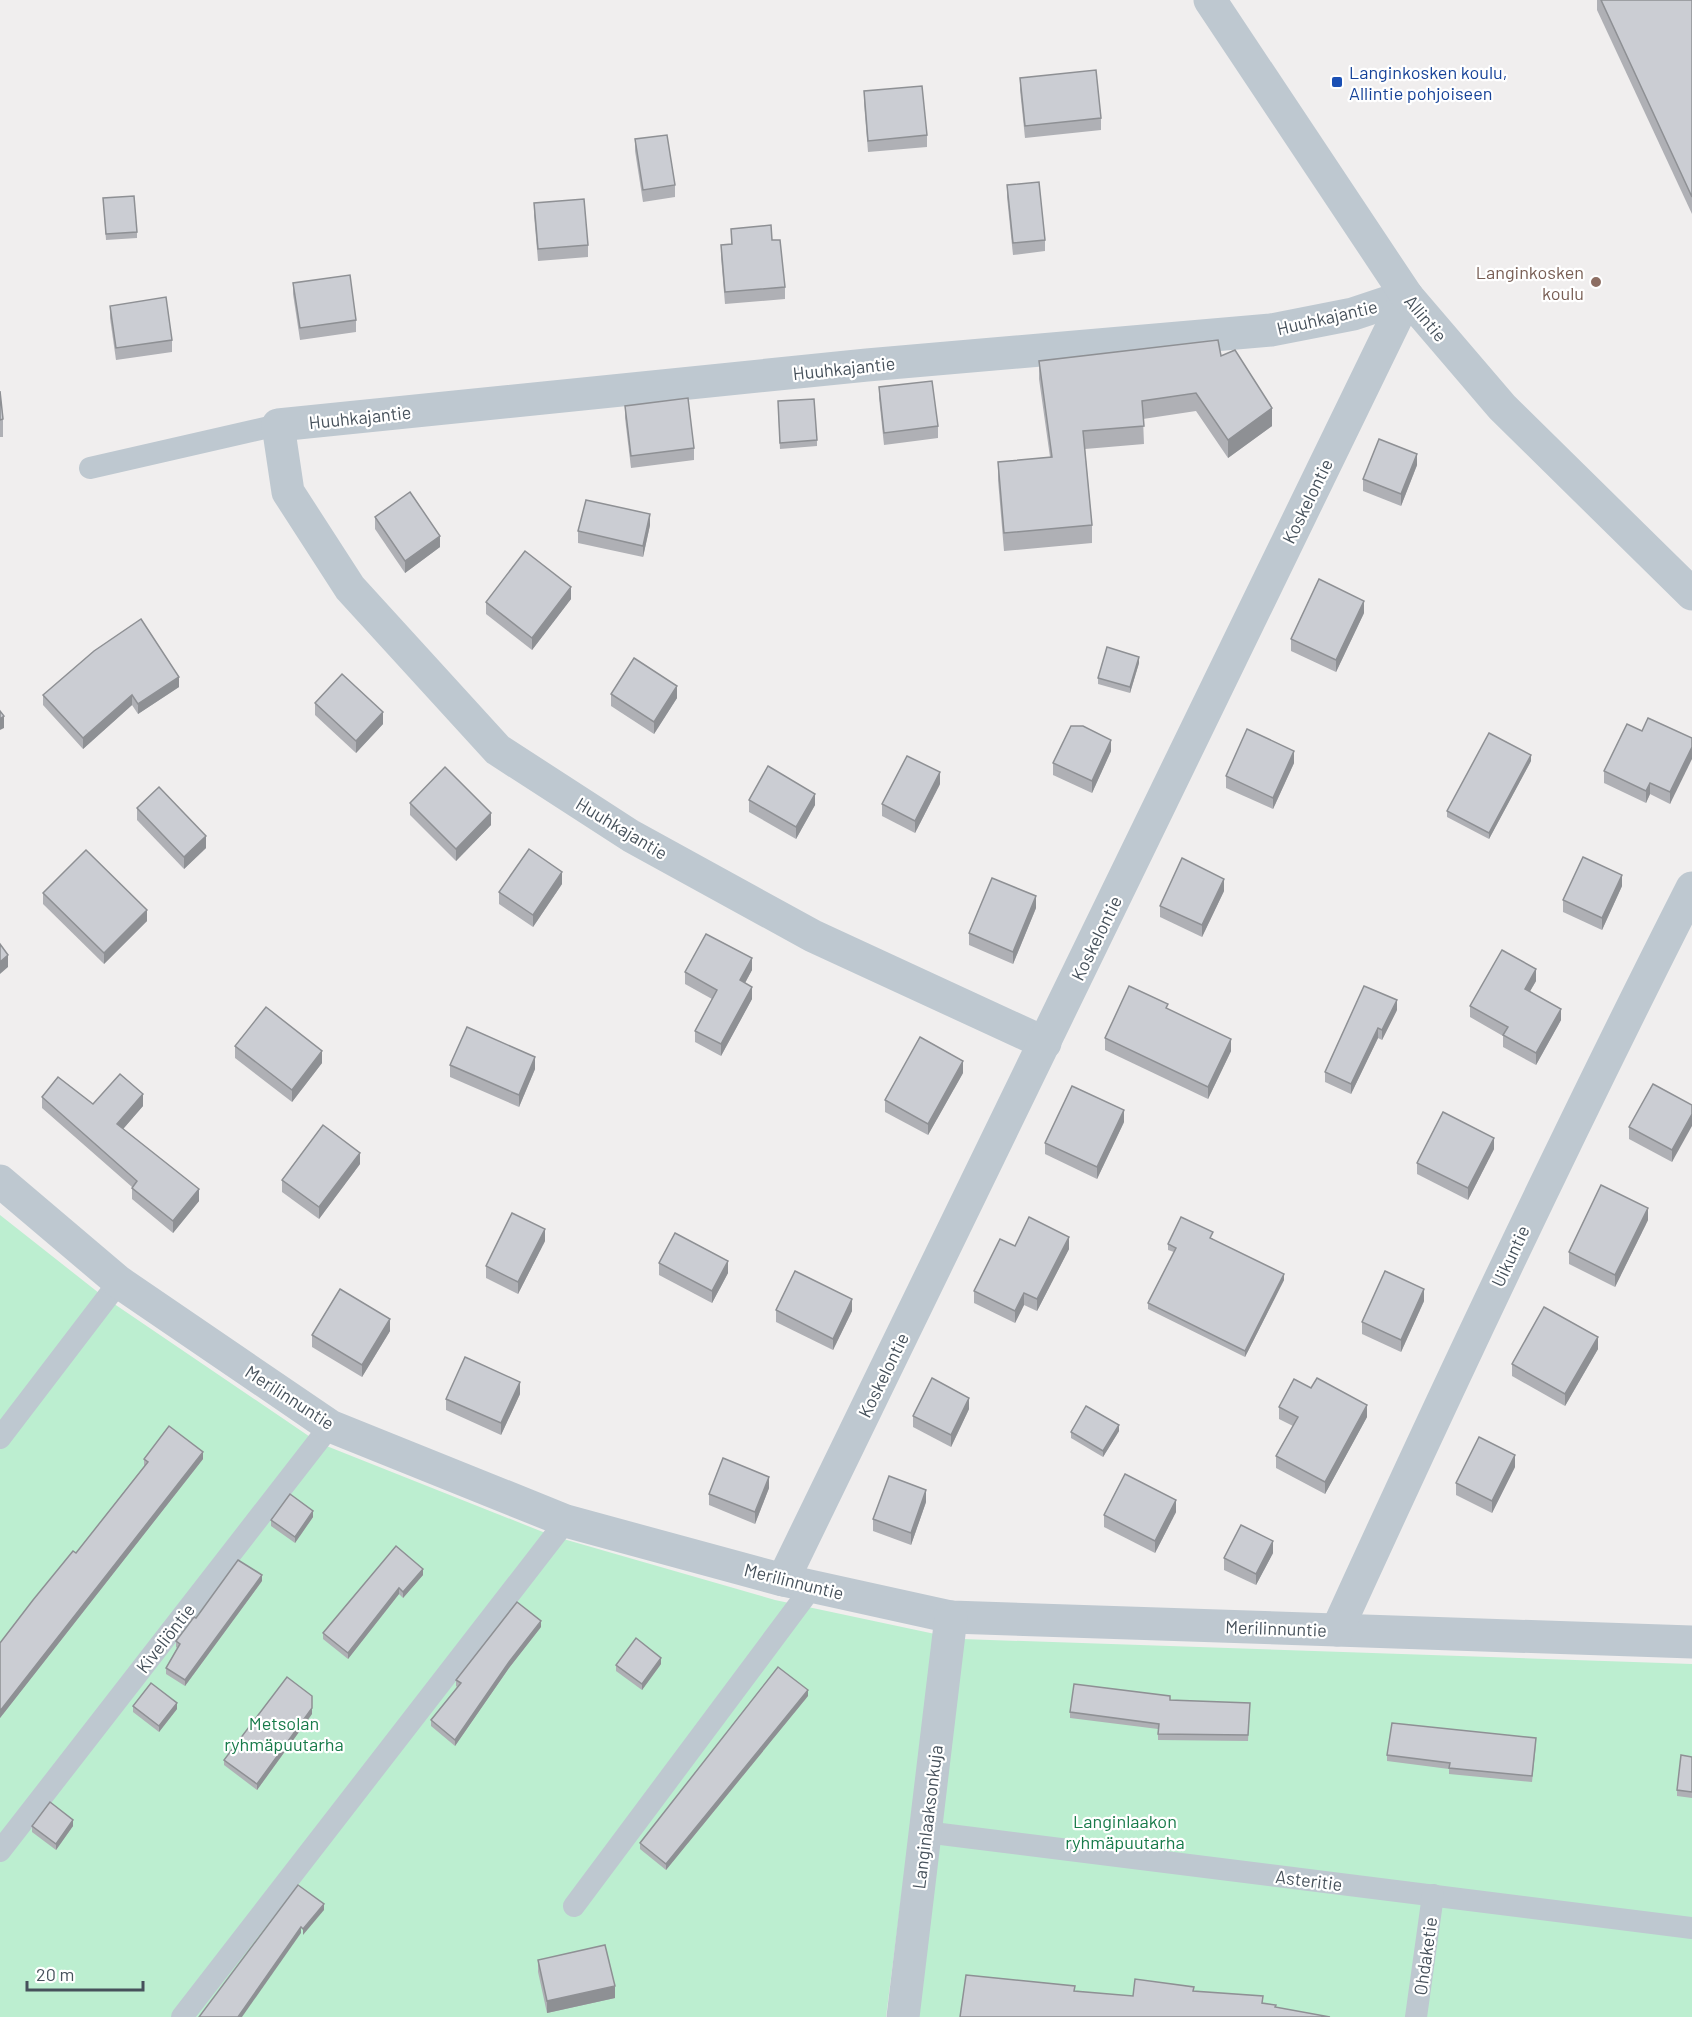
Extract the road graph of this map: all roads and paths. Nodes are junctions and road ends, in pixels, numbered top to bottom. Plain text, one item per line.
1 (1210, 0) edge
2 (1407, 297) junction
3 (278, 425) junction
4 (90, 468) dead end
5 (1692, 594) edge
6 (1692, 888) edge
7 (1045, 1043) junction
8 (0, 1181) edge
9 (119, 1282) junction
10 (330, 1426) junction
11 (0, 1438) edge
12 (566, 1521) junction
13 (797, 1583) junction
14 (951, 1617) junction
15 (1338, 1630) junction
16 (1692, 1642) edge
17 (925, 1832) junction
18 (0, 1851) edge
19 (1433, 1895) junction
20 (574, 1906) dead end
21 (1692, 1928) edge
22 (182, 2017) edge
23 (903, 2017) edge
24 (1416, 2017) edge

1 - 2 street, Allintie
2 - 3 street, Huuhkajantie
2 - 5 street, Allintie
2 - 7 street, Koskelontie
3 - 4 lane, Huuhkajantie
3 - 7 street, Huuhkajantie
6 - 15 street, Uikuntie
7 - 13 street, Koskelontie
8 - 9 street, Merilinnuntie
9 - 10 street, Merilinnuntie
9 - 11 lane
10 - 12 street, Merilinnuntie
10 - 18 lane, Kiveliöntie
12 - 13 street, Merilinnuntie
12 - 22 lane
13 - 14 street, Merilinnuntie
13 - 20 lane
14 - 15 street, Merilinnuntie
14 - 17 street, Langinlaaksonkuja
15 - 16 street, Merilinnuntie
17 - 19 lane, Asteritie
17 - 23 street, Langinlaaksonkuja
19 - 21 lane, Asteritie
19 - 24 lane, Ohdaketie

